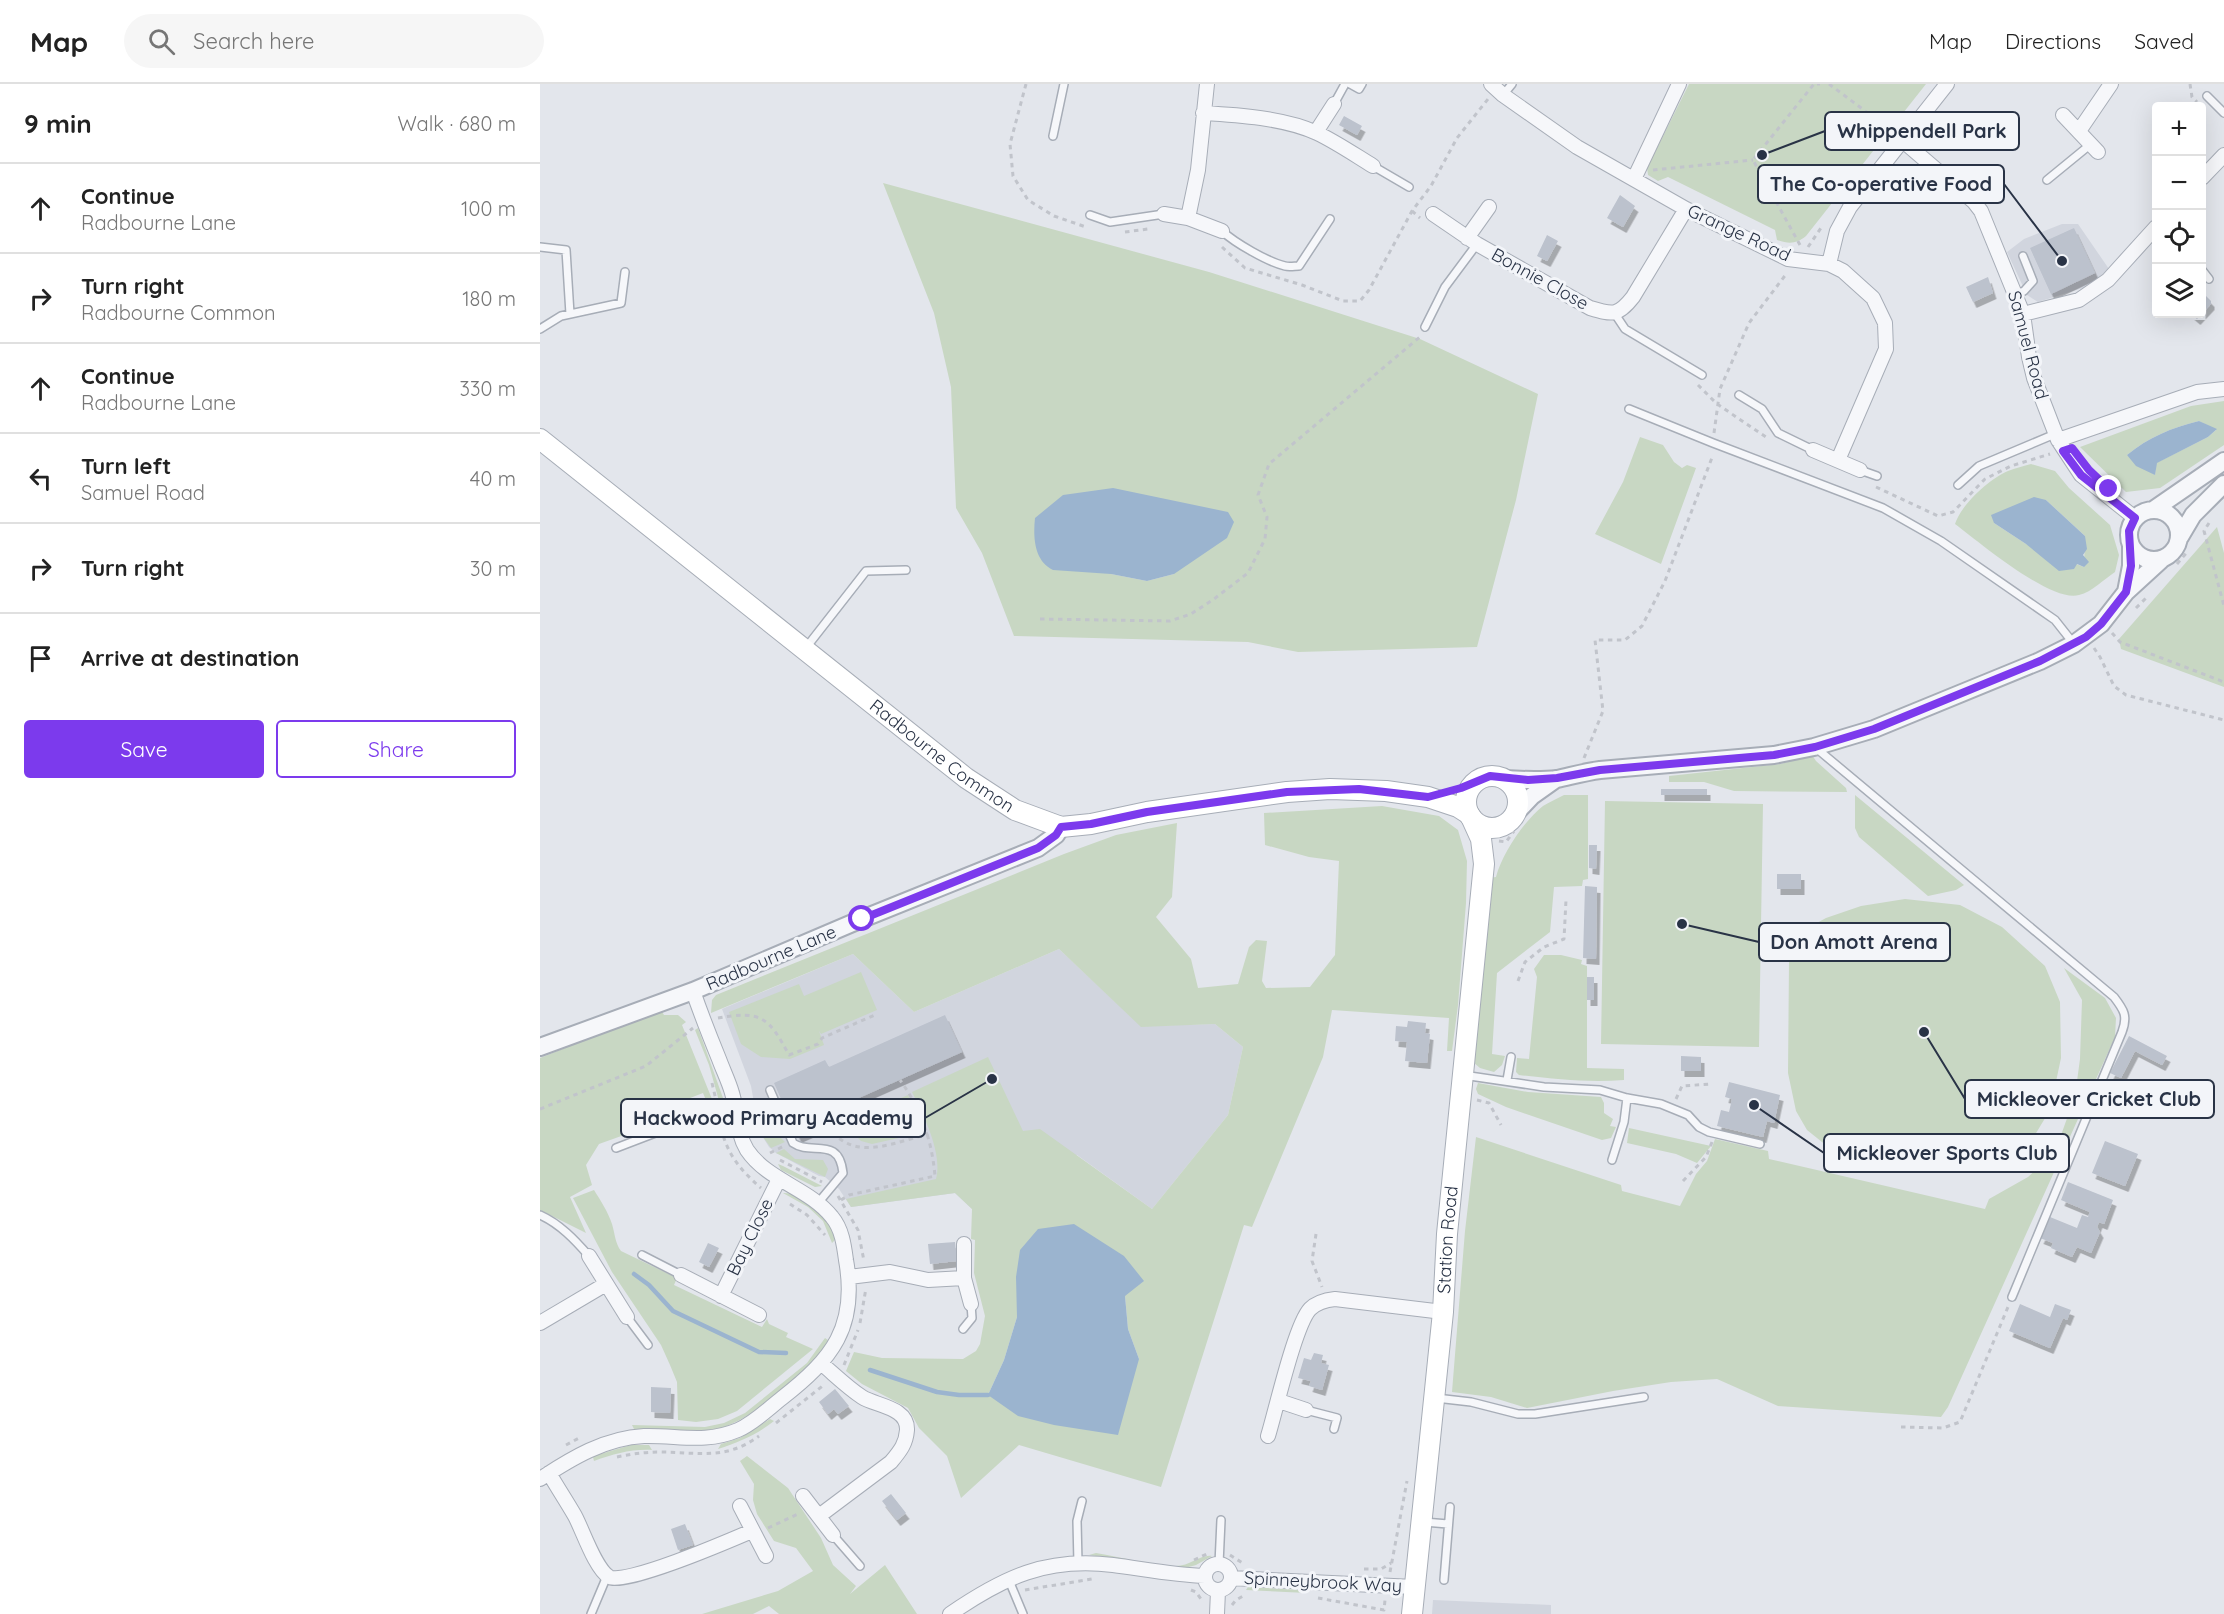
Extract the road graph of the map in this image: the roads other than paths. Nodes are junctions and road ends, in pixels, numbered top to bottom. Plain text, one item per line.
1 (1064, 84) edge
2 (1207, 84) edge
3 (1345, 84) edge
4 (1350, 84) edge
5 (1362, 84) edge
6 (1512, 84) edge
7 (1679, 84) edge
8 (1947, 84) edge
9 (2111, 84) edge
10 (1496, 89) edge
11 (2207, 96) dead end
12 (1334, 104) joint
13 (1203, 113) junction
14 (2224, 113) edge
15 (2062, 115) dead end
16 (2079, 131) junction
17 (1316, 132) junction
18 (1053, 136) dead end
19 (1903, 141) junction
20 (2095, 148) joint
21 (2224, 155) edge
22 (1373, 166) joint
23 (1636, 174) junction
24 (2206, 174) edge
25 (2047, 180) dead end
26 (1409, 187) dead end
27 (1489, 207) dead end
28 (1686, 209) junction
29 (1164, 214) joint
30 (1433, 214) dead end
31 (1090, 215) dead end
32 (1188, 218) junction
33 (1330, 219) dead end
34 (1222, 231) joint
35 (2152, 231) edge
36 (1472, 241) junction
37 (540, 247) edge
38 (2023, 256) dead end
39 (1829, 264) junction
40 (625, 272) dead end
41 (2206, 275) edge
42 (2209, 279) dead end
43 (2016, 294) junction
44 (570, 314) junction
45 (1615, 314) junction
46 (2023, 314) junction
47 (1425, 327) road end
48 (540, 329) edge
49 (1702, 375) dead end
50 (2224, 389) edge
51 (1739, 395) dead end
52 (1629, 409) dead end
53 (2056, 437) junction
54 (540, 439) edge
55 (1813, 450) joint
56 (1839, 460) junction
57 (2224, 461) edge
58 (1860, 470) joint
59 (1877, 476) dead end
60 (2224, 484) edge
61 (1958, 485) dead end
62 (2153, 510) junction
63 (2135, 518) junction
64 (2180, 537) junction
65 (2131, 546) junction
66 (2161, 560) junction
67 (906, 570) dead end
68 (2126, 592) junction
69 (2080, 640) junction
70 (805, 649) junction
71 (1815, 747) junction
72 (1557, 778) junction
73 (1504, 779) junction
74 (1476, 781) junction
75 (1428, 797) junction
76 (1470, 815) junction
77 (1511, 818) junction
78 (1061, 827) junction
79 (1484, 864) junction
80 (693, 991) junction
81 (540, 1047) edge
82 (1511, 1057) dead end
83 (1463, 1075) junction
84 (1507, 1080) junction
85 (770, 1090) dead end
86 (1627, 1098) junction
87 (735, 1106) junction
88 (782, 1118) junction
89 (763, 1128) dead end
90 (1760, 1144) dead end
91 (616, 1148) dead end
92 (1612, 1160) dead end
93 (779, 1179) junction
94 (818, 1203) junction
95 (540, 1215) edge
96 (964, 1245) dead end
97 (642, 1255) dead end
98 (589, 1256) joint
99 (681, 1275) joint
100 (849, 1277) junction
101 (964, 1278) junction
102 (606, 1284) junction
103 (721, 1296) junction
104 (2012, 1297) road end
105 (971, 1304) joint
106 (1443, 1312) junction
107 (759, 1315) dead end
108 (627, 1317) joint
109 (540, 1323) edge
110 (963, 1329) dead end
111 (648, 1345) dead end
112 (822, 1364) junction
113 (1644, 1397) dead end
114 (1433, 1398) junction
115 (1279, 1401) junction
116 (1306, 1410) joint
117 (1334, 1429) dead end
118 (1268, 1436) dead end
119 (544, 1476) edge
120 (1082, 1501) dead end
121 (740, 1506) dead end
122 (1450, 1506) dead end
123 (1221, 1520) dead end
124 (1421, 1522) junction
125 (1448, 1524) junction
126 (753, 1533) junction
127 (833, 1535) joint
128 (766, 1556) dead end
129 (1219, 1558) junction
130 (1078, 1563) junction
131 (860, 1566) dead end
132 (607, 1576) junction
133 (1205, 1576) junction
134 (1008, 1578) junction
135 (1231, 1578) junction
136 (1444, 1580) dead end
137 (1414, 1587) junction
138 (1218, 1591) junction
139 (591, 1614) edge
140 (950, 1614) edge
141 (1023, 1614) edge
142 (1217, 1614) edge
143 (1412, 1614) edge

1 - 18 lane
2 - 13 street
3 - 12 lane
4 - 5 lane
6 - 10 lane
7 - 23 street
8 - 19 street
9 - 16 street
10 - 23 street, Grange Road
11 - 14 lane
12 - 17 street
13 - 17 street
13 - 32 street
15 - 16 street
16 - 20 street
17 - 22 street
19 - 39 street
19 - 43 street, Samuel Road
20 - 25 lane
21 - 24 street
22 - 26 lane
23 - 28 street, Grange Road
27 - 36 street
28 - 39 street, Grange Road
28 - 45 street
29 - 31 lane
29 - 32 street
30 - 36 street, Bonnie Close
32 - 34 street
33 - 34 lane
35 - 46 street
36 - 45 street, Bonnie Close
36 - 47 lane
37 - 44 lane
38 - 43 lane
39 - 56 street, Grange Road
40 - 44 lane
41 - 42 lane
43 - 46 street, Samuel Road
44 - 48 lane
45 - 49 lane
46 - 53 street, Samuel Road
50 - 53 street
51 - 55 lane
52 - 69 lane
53 - 61 lane
53 - 63 street, Samuel Road
54 - 70 main road, Radbourne Common
55 - 56 street
56 - 58 street
57 - 62 street
58 - 59 lane
60 - 64 street
62 - 63 street
62 - 64 street
63 - 65 street
64 - 66 street
65 - 66 street
65 - 68 street
66 - 68 street
67 - 70 lane
68 - 69 street
69 - 71 street
70 - 78 main road, Radbourne Common
71 - 72 street
71 - 104 lane
72 - 73 street
72 - 77 street
73 - 74 main road
73 - 77 main road
74 - 75 main road, Radbourne Common
74 - 76 main road
75 - 76 main road, Radbourne Common
75 - 78 main road, Radbourne Common
76 - 77 main road
76 - 79 main road, Station Road
77 - 79 main road, Station Road
78 - 80 street, Radbourne Lane
79 - 83 main road, Station Road
80 - 81 street, Radbourne Lane
80 - 87 street
82 - 84 lane
83 - 84 lane
83 - 106 main road, Station Road
84 - 86 lane
85 - 88 lane
86 - 90 lane
86 - 92 lane
87 - 91 lane
87 - 93 street
88 - 89 lane
88 - 94 lane
93 - 94 street
93 - 103 street, Bay Close
94 - 100 street
95 - 98 lane
96 - 101 street
97 - 99 lane, Bay Close
98 - 102 street
99 - 103 street, Bay Close
100 - 101 street
100 - 112 street
101 - 105 street
102 - 108 street
102 - 109 street
103 - 107 street, Bay Close
105 - 110 lane
106 - 114 main road, Station Road
106 - 115 street
108 - 111 lane
112 - 119 street
112 - 127 street
113 - 114 lane
114 - 124 main road, Station Road
115 - 116 street
115 - 118 street
116 - 117 lane
119 - 132 street
120 - 130 lane
121 - 126 street
122 - 125 lane
123 - 129 lane
124 - 125 lane
124 - 137 main road, Station Road
125 - 136 lane
126 - 128 street
126 - 132 street
127 - 131 lane
129 - 133 street
129 - 135 street
130 - 133 street
130 - 134 street
132 - 139 lane
133 - 138 street
134 - 140 street
134 - 141 lane
135 - 137 street, Spinneybrook Way
135 - 138 street
137 - 143 main road, Station Road
138 - 142 street, Spinneybrook Way

